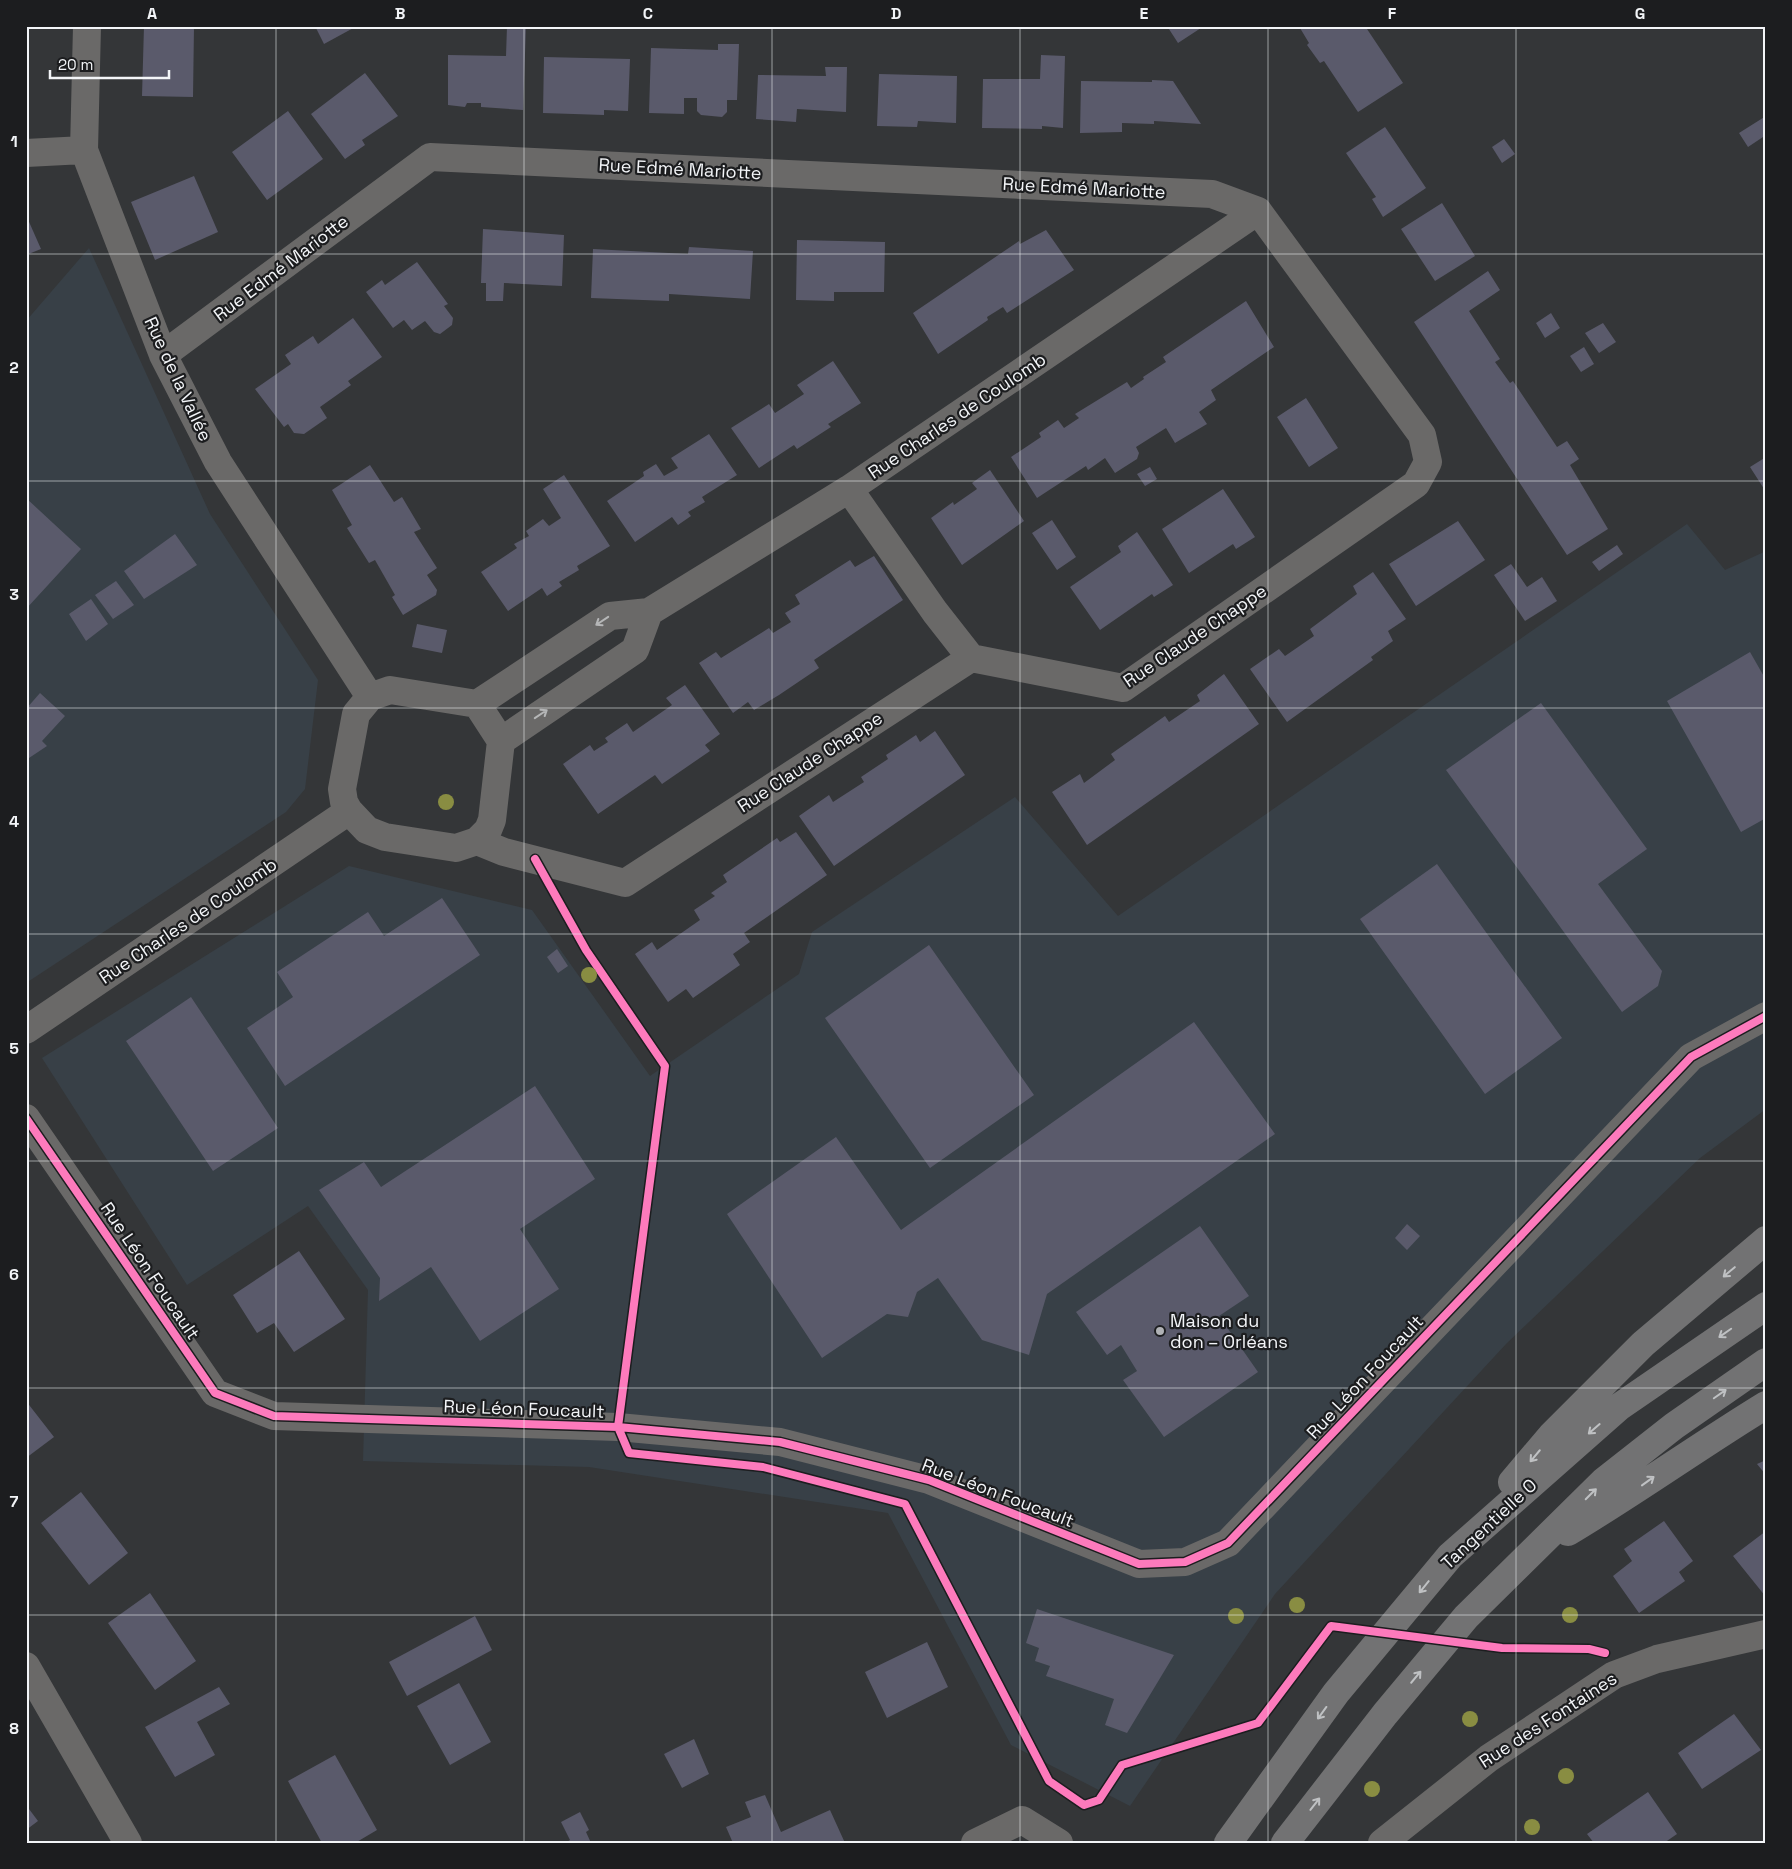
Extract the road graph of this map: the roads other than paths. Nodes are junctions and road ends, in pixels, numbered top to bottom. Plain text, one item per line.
1 (87, 26) edge
2 (84, 150) junction
3 (26, 153) edge
4 (1258, 211) junction
5 (163, 355) junction
6 (849, 489) junction
7 (649, 612) junction
8 (971, 658) junction
9 (370, 697) junction
10 (477, 704) junction
11 (501, 741) junction
12 (349, 811) junction
13 (477, 841) junction
14 (1766, 1016) edge
15 (26, 1030) edge
16 (26, 1118) edge
17 (1766, 1240) edge
18 (1766, 1306) edge
19 (1766, 1362) edge
20 (1766, 1404) edge
21 (1532, 1553) junction
22 (1450, 1556) junction
23 (1766, 1634) edge
24 (26, 1666) edge
25 (128, 1843) edge
26 (975, 1843) edge
27 (1059, 1843) edge
28 (1228, 1843) edge
29 (1285, 1843) edge
30 (1382, 1843) edge

1 - 2 street, Rue de la Vallée
2 - 3 street
2 - 5 street, Rue de la Vallée
4 - 5 street, Rue Edmé Mariotte
4 - 6 street, Rue Charles de Coulomb
4 - 8 street, Rue Claude Chappe
5 - 9 street, Rue de la Vallée
6 - 7 street, Rue Charles de Coulomb
6 - 8 street
7 -> 10 street, Rue Charles de Coulomb
11 -> 7 street
8 - 13 street, Rue Claude Chappe
9 - 10 street
9 - 12 street
10 - 11 street
11 - 13 street
12 - 13 street
12 - 15 street, Rue Charles de Coulomb
14 - 16 street, Rue Léon Foucault
17 -> 22 main road
18 -> 22 main road, Tangentielle O
21 -> 19 main road
21 -> 20 main road
29 -> 21 main road
22 -> 28 main road, Tangentielle O
23 - 30 street, Rue des Fontaines
24 - 25 street
26 - 27 street

